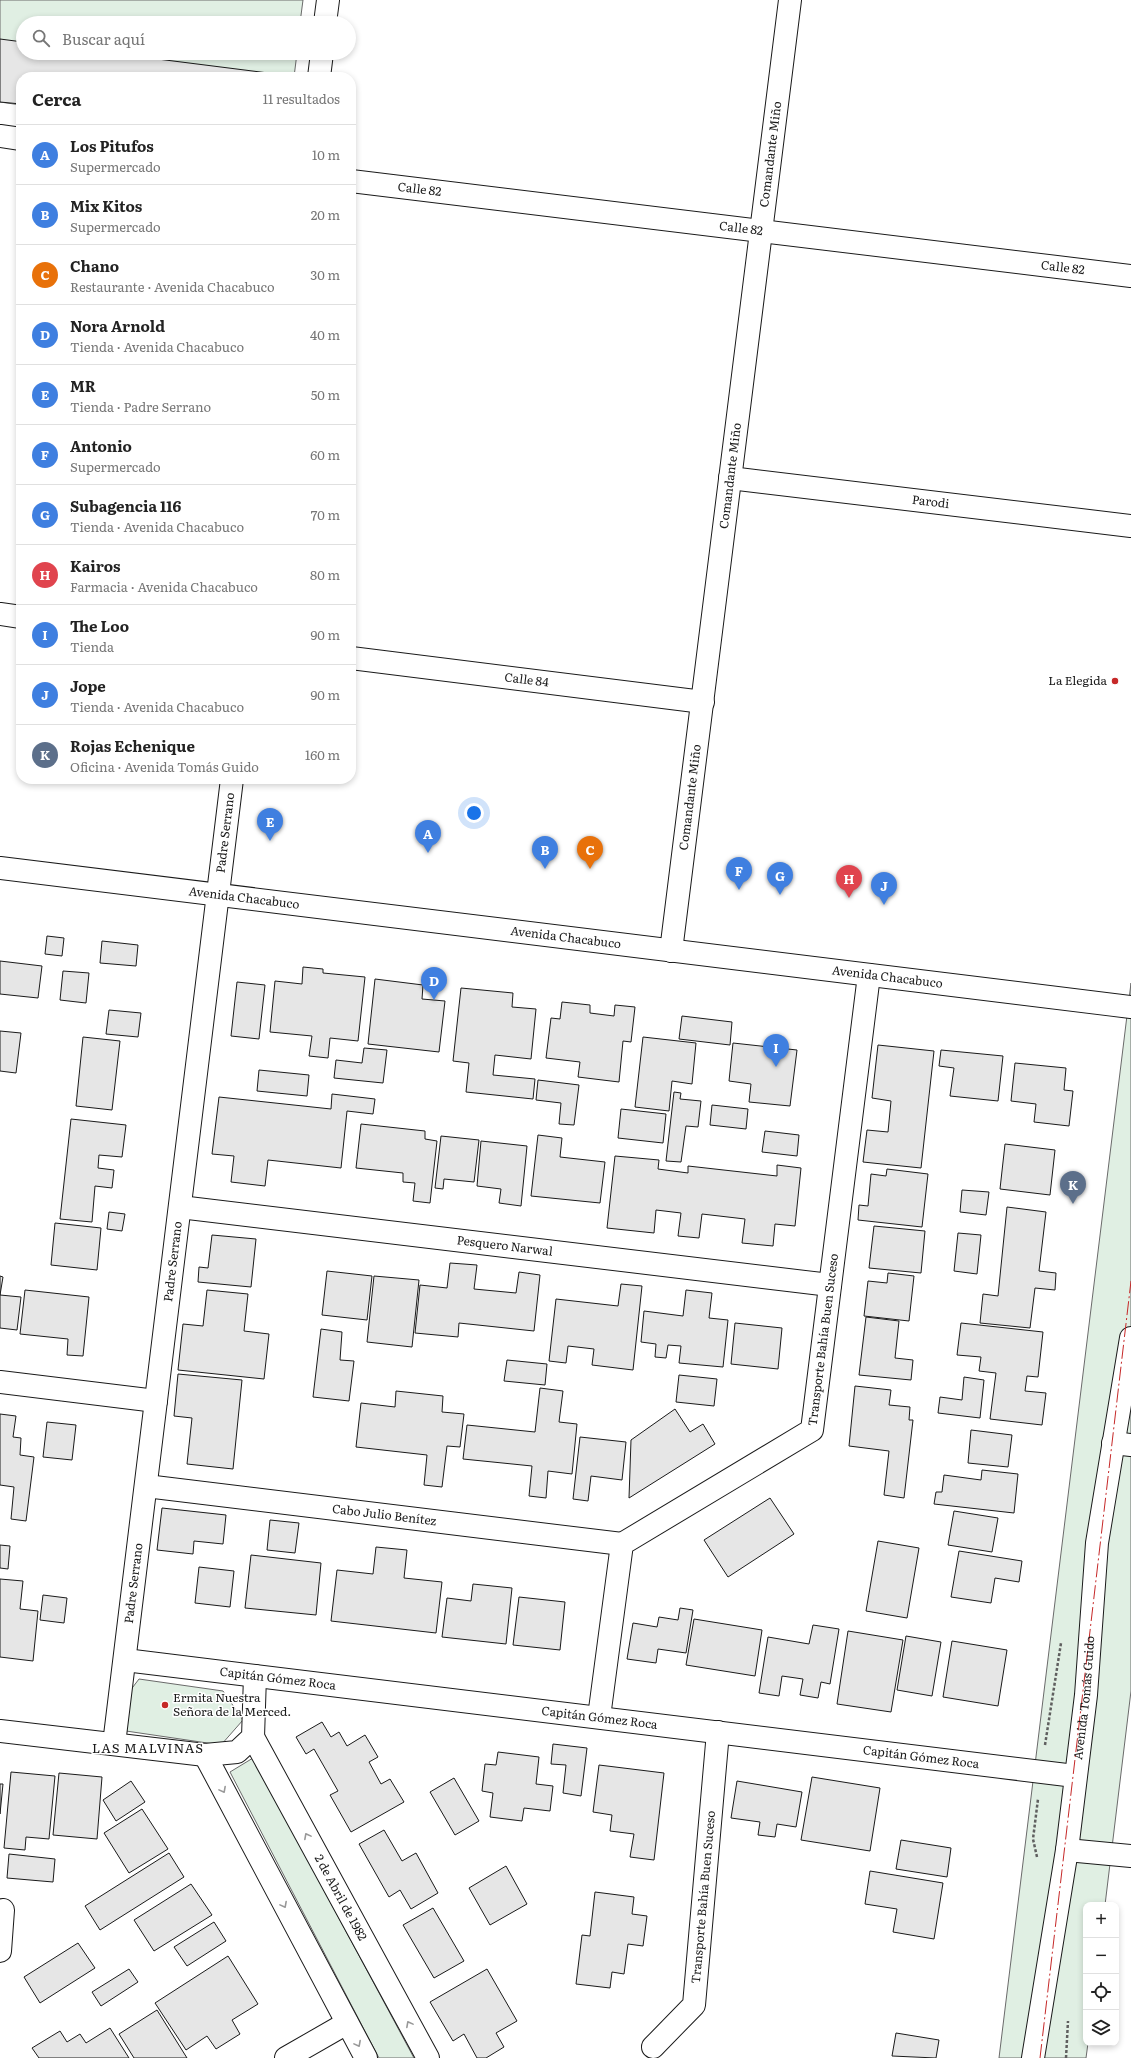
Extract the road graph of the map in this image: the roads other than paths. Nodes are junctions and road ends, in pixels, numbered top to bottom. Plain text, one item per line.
1 (328, 0) edge
2 (790, 0) edge
3 (326, 16) edge
4 (321, 60) edge
5 (320, 72) edge
6 (0, 136) edge
7 (16, 138) edge
8 (356, 182) edge
9 (761, 232) junction
10 (1131, 276) edge
11 (730, 478) junction
12 (1131, 526) edge
13 (0, 614) edge
14 (16, 616) edge
15 (356, 659) edge
16 (703, 702) junction
17 (231, 784) edge
18 (0, 868) edge
19 (217, 893) junction
20 (671, 951) junction
21 (869, 975) junction
22 (1131, 1007) edge
23 (180, 1207) junction
24 (830, 1285) junction
25 (1131, 1338) edge
26 (0, 1382) edge
27 (156, 1401) junction
28 (1122, 1444) edge
29 (146, 1486) junction
30 (622, 1544) junction
31 (125, 1660) junction
32 (256, 1676) junction
33 (599, 1717) junction
34 (0, 1730) edge
35 (718, 1732) junction
36 (253, 1737) junction
37 (114, 1744) junction
38 (205, 1755) junction
39 (1075, 1776) junction
40 (1067, 1850) junction
41 (1131, 1856) edge
42 (4, 1910) dead end
43 (0, 1950) edge
44 (347, 2023) junction
45 (653, 2047) dead end
46 (286, 2058) edge
47 (366, 2058) edge
48 (428, 2058) edge
49 (1033, 2058) edge

1 - 3 street
2 - 9 street, Comandante Miño
4 - 5 street
6 - 7 street
8 - 9 street, Calle 82
9 - 10 street, Calle 82
9 - 11 street, Comandante Miño
11 - 12 street, Parodi
11 - 16 street, Comandante Miño
13 - 14 street
15 - 16 street, Calle 84
16 - 20 street, Comandante Miño
17 - 19 street, Padre Serrano
18 - 19 street, Avenida Chacabuco
19 - 20 street, Avenida Chacabuco
19 - 23 street, Padre Serrano
20 - 21 street, Avenida Chacabuco
21 - 22 street, Avenida Chacabuco
21 - 24 street, Transporte Bahía Buen Suceso
23 - 24 street, Pesquero Narwal
23 - 27 street, Padre Serrano
24 - 30 street, Transporte Bahía Buen Suceso
25 - 28 street, Avenida Tomás Guido
26 - 27 street
27 - 29 street, Padre Serrano
28 - 39 street, Avenida Tomás Guido
29 - 30 street, Cabo Julio Benítez
29 - 31 street, Padre Serrano
30 - 33 street
31 - 32 street, Capitán Gómez Roca
31 - 37 street, Padre Serrano
32 - 33 street, Capitán Gómez Roca
32 - 36 street
33 - 35 street, Capitán Gómez Roca
34 - 37 street
35 - 39 street, Capitán Gómez Roca
35 - 45 street, Transporte Bahía Buen Suceso
36 - 38 street
48 -> 36 street, 2 de Abril de 1982
37 - 38 street
38 -> 44 street
39 - 40 street, Avenida Tomás Guido
40 - 41 street
40 - 49 street, Avenida Tomás Guido
42 - 43 street
44 - 46 street
44 -> 47 street

